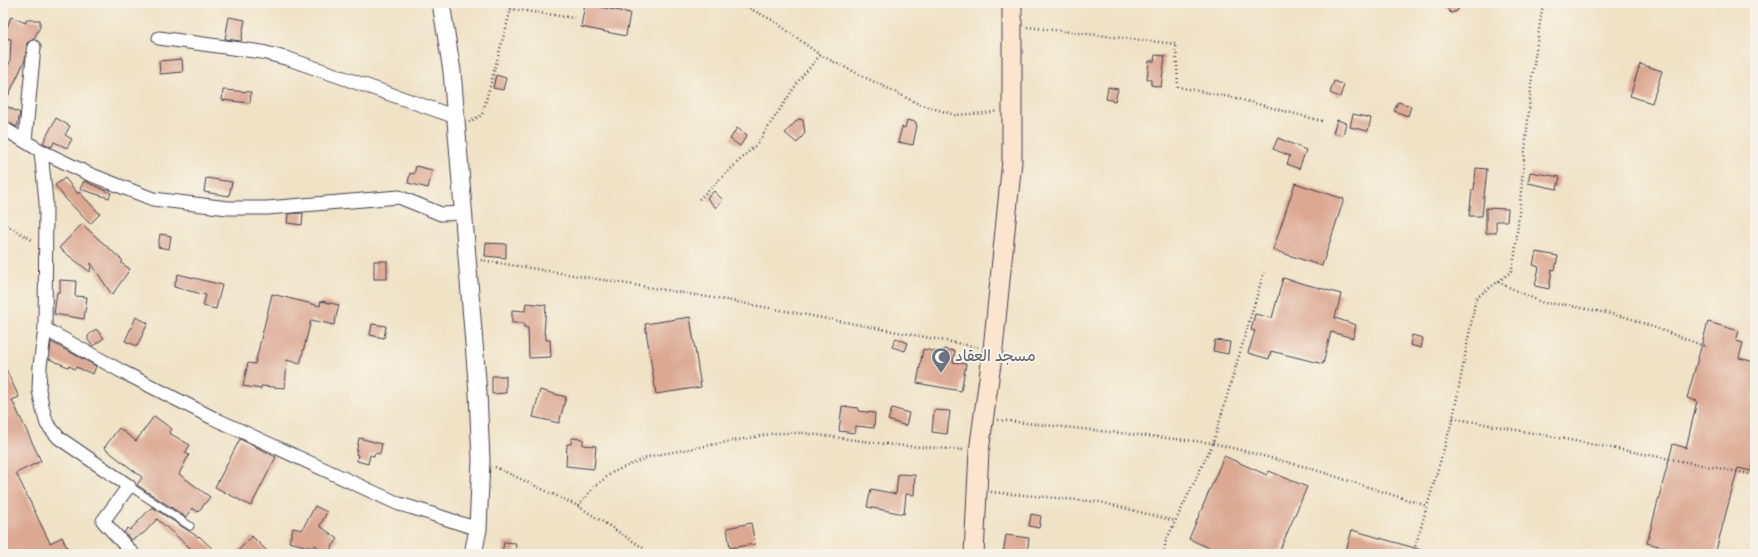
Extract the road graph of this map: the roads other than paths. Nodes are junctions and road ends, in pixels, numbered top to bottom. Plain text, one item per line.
1 (441, 3) edge
2 (1012, 3) edge
3 (159, 38) dead end
4 (34, 47) dead end
5 (456, 123) junction
6 (3, 128) edge
7 (25, 141) junction
8 (41, 151) junction
9 (464, 213) junction
10 (45, 329) junction
11 (128, 486) junction
12 (190, 526) dead end
13 (478, 529) junction
14 (133, 554) edge
15 (473, 554) edge
16 (974, 554) edge

1 - 5 street
2 - 16 main road
3 - 5 street
4 - 7 street
5 - 9 street
6 - 7 street
7 - 8 street
8 - 9 street
8 - 10 street
9 - 13 street
10 - 11 street
10 - 13 street
11 - 12 lane
11 - 14 street
13 - 15 street

